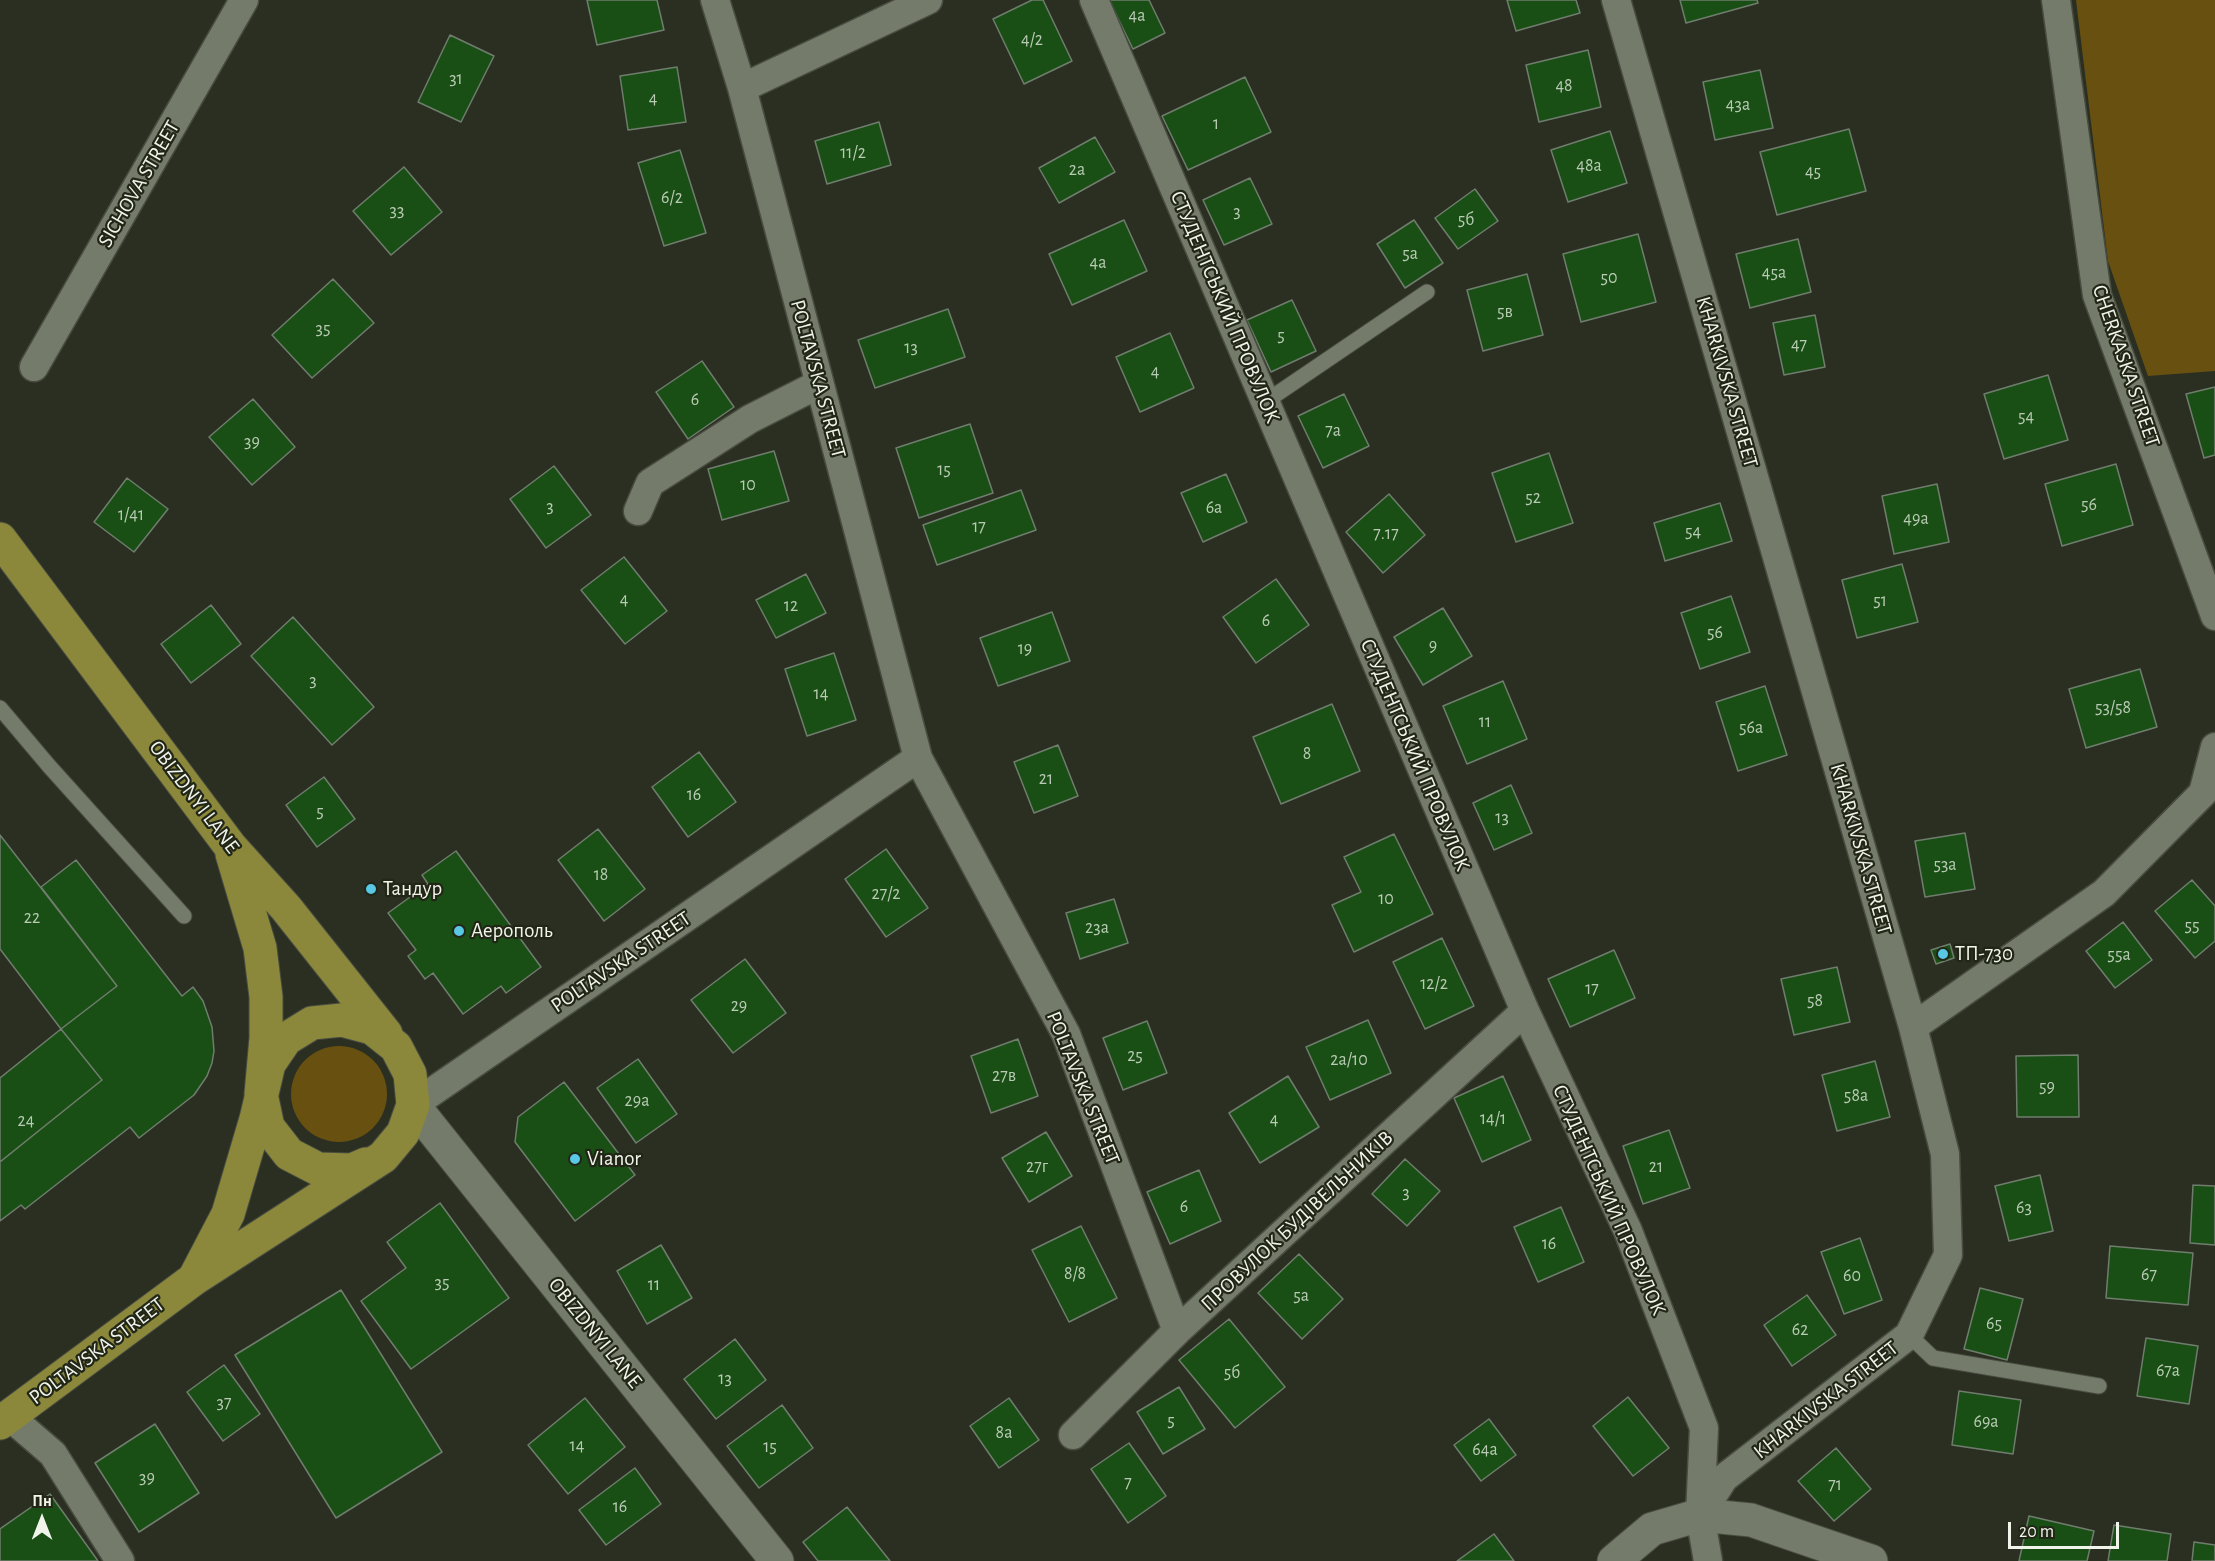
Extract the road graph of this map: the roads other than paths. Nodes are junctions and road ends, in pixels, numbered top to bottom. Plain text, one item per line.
1 (244, 0) edge
2 (715, 0) edge
3 (928, 0) edge
4 (1094, 0) edge
5 (1616, 0) edge
6 (2056, 0) edge
7 (742, 88) junction
8 (1427, 292) dead end
9 (34, 367) dead end
10 (819, 384) junction
11 (1265, 402) junction
12 (638, 511) dead end
13 (0, 539) edge
14 (2215, 616) edge
15 (0, 708) edge
16 (2215, 747) edge
17 (918, 758) junction
18 (230, 846) junction
19 (184, 916) dead end
20 (1525, 1011) junction
21 (1913, 1027) junction
22 (396, 1047) junction
23 (261, 1094) junction
24 (413, 1104) junction
25 (383, 1157) junction
26 (194, 1279) junction
27 (1177, 1331) junction
28 (1910, 1335) junction
29 (2099, 1386) dead end
30 (3, 1415) edge
31 (1073, 1435) dead end
32 (1700, 1515) junction
33 (120, 1561) edge
34 (777, 1561) edge
35 (1614, 1561) edge
36 (1708, 1561) edge
37 (1871, 1561) edge

1 - 9 street, SICHOVA STREET
2 - 7 street, POLTAVSKA STREET
3 - 7 street
4 - 11 street, СТУДЕНТСЬКИЙ ПРОВУЛОК
5 - 21 street, KHARKIVSKA STREET
6 - 14 street, CHERKASKA STREET
7 - 10 street, POLTAVSKA STREET
8 - 11 lane
10 - 12 street
10 - 17 street, POLTAVSKA STREET
11 - 20 street, СТУДЕНТСЬКИЙ ПРОВУЛОК
13 - 18 main road, OBIZDNYI LANE
15 - 19 lane
16 - 21 street
17 - 24 street, POLTAVSKA STREET
17 - 27 street, POLTAVSKA STREET
18 - 22 main road, OBIZDNYI LANE
18 - 23 main road
20 - 27 street, ПРОВУЛОК БУДІВЕЛЬНИКІВ
20 - 32 street, СТУДЕНТСЬКИЙ ПРОВУЛОК
21 - 28 street, KHARKIVSKA STREET
22 - 23 main road
22 - 24 main road
23 - 25 main road
23 - 26 main road
24 - 25 main road
24 - 34 street, OBIZDNYI LANE
25 - 26 main road, POLTAVSKA STREET
26 - 30 main road, POLTAVSKA STREET
27 - 31 street, ПРОВУЛОК БУДІВЕЛЬНИКІВ
28 - 29 lane
28 - 32 street, KHARKIVSKA STREET
30 - 33 street
32 - 35 street
32 - 36 street
32 - 37 street

